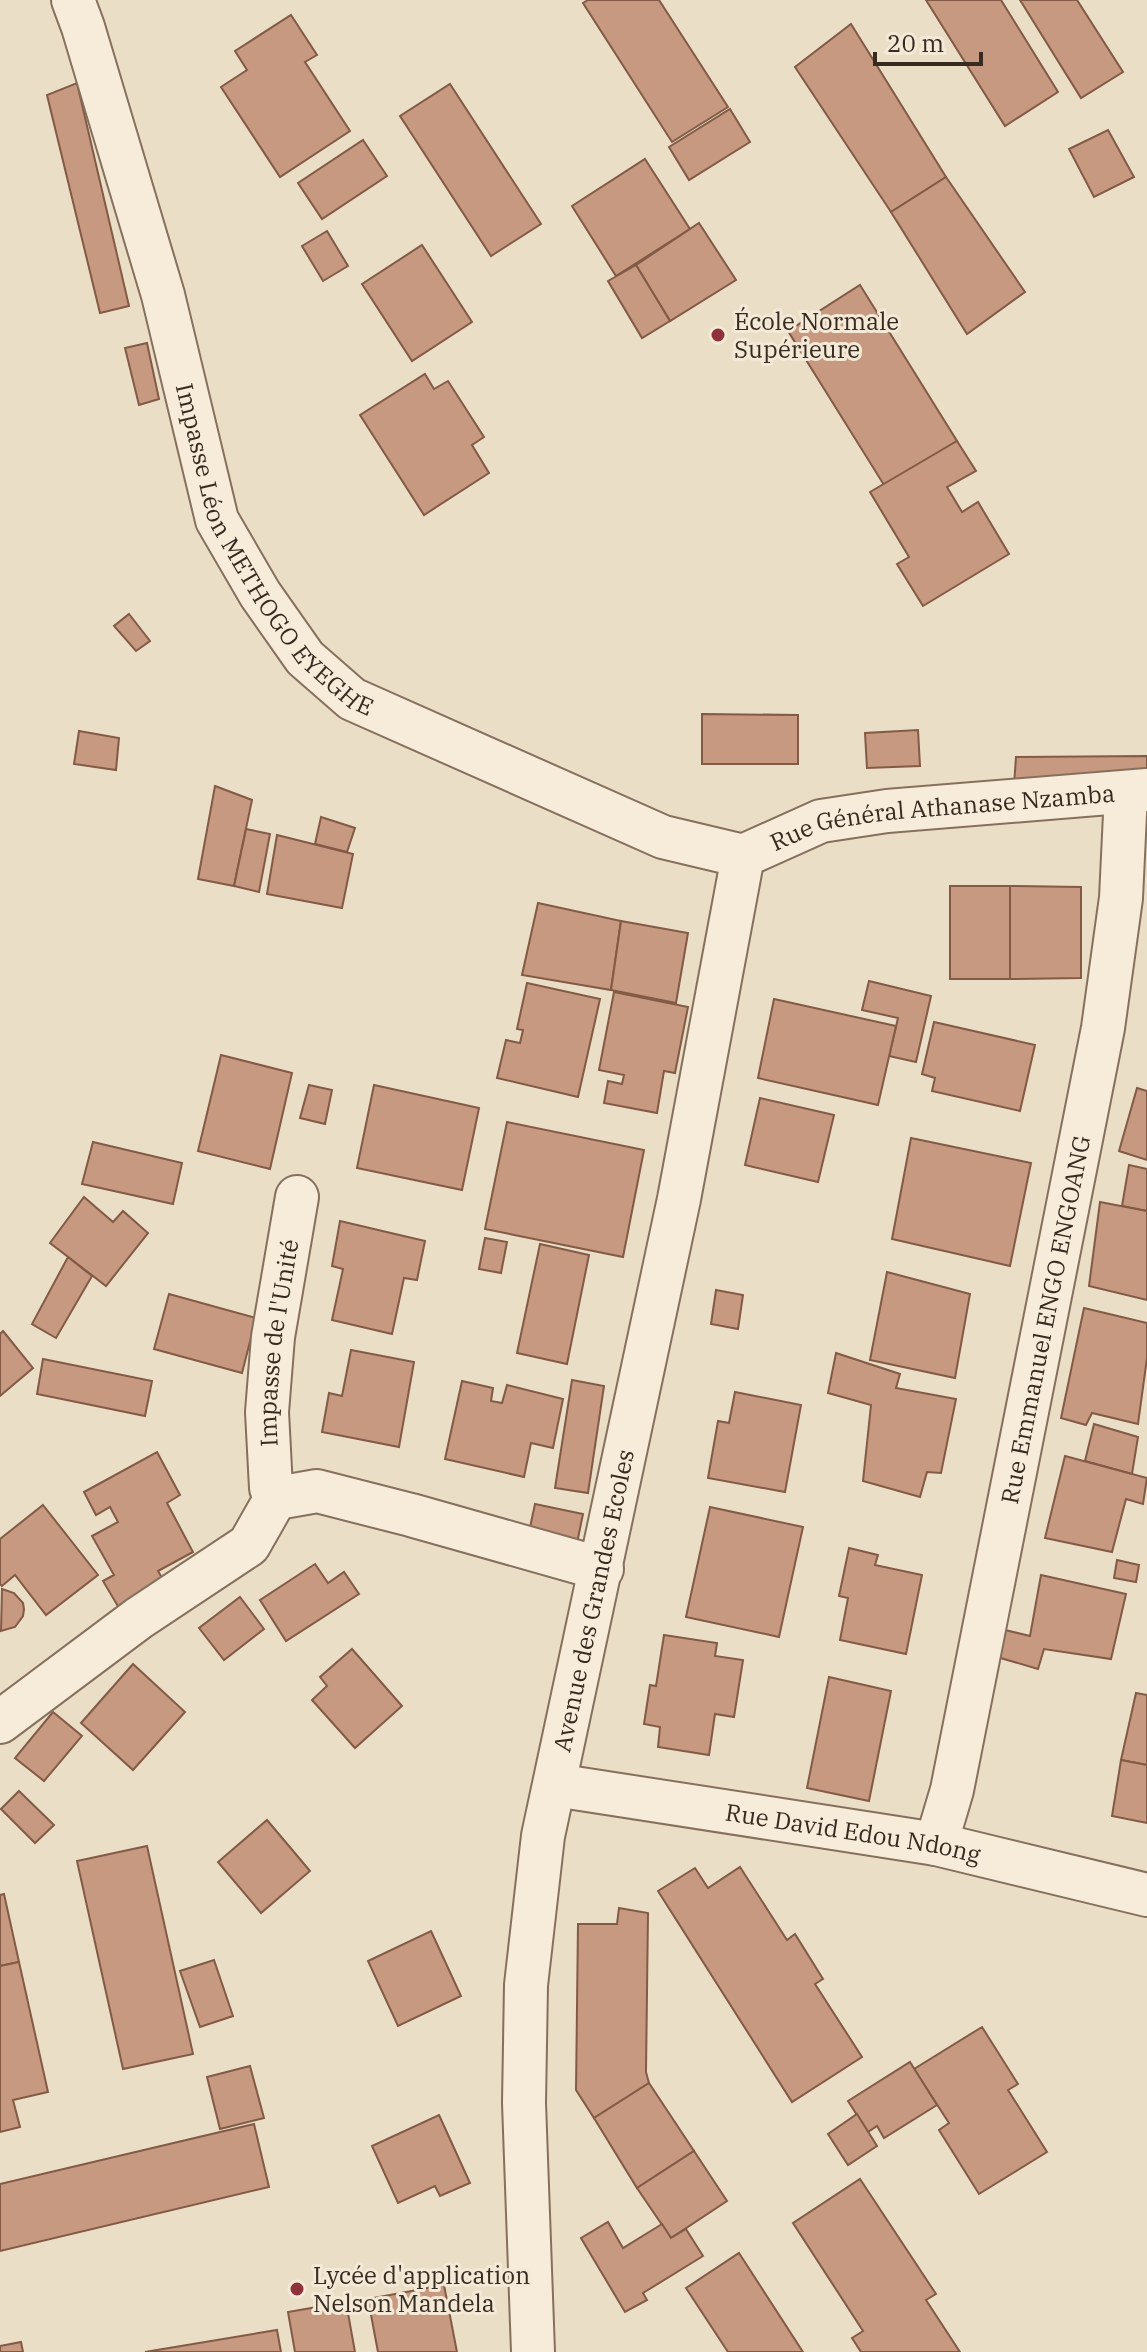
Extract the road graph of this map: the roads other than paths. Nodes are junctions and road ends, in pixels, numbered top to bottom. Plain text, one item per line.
1 (73, 0) edge
2 (1136, 791) edge
3 (743, 856) junction
4 (297, 1197) dead end
5 (275, 1498) junction
6 (602, 1569) junction
7 (0, 1722) edge
8 (555, 1785) junction
9 (936, 1844) junction
10 (1147, 1895) edge
11 (533, 2352) edge

1 - 3 street, Impasse Léon METHOGO EYEGHE
2 - 3 street, Rue Général Athanase Nzamba
2 - 9 street, Rue Emmanuel ENGO ENGOANG
3 - 6 street, Avenue des Grandes Ecoles
4 - 5 street, Impasse de l'Unité
5 - 6 street
5 - 7 street
6 - 8 street, Avenue des Grandes Ecoles
8 - 9 street, Rue David Edou Ndong
8 - 11 street, Avenue des Grandes Ecoles
9 - 10 street, Rue David Edou Ndong

